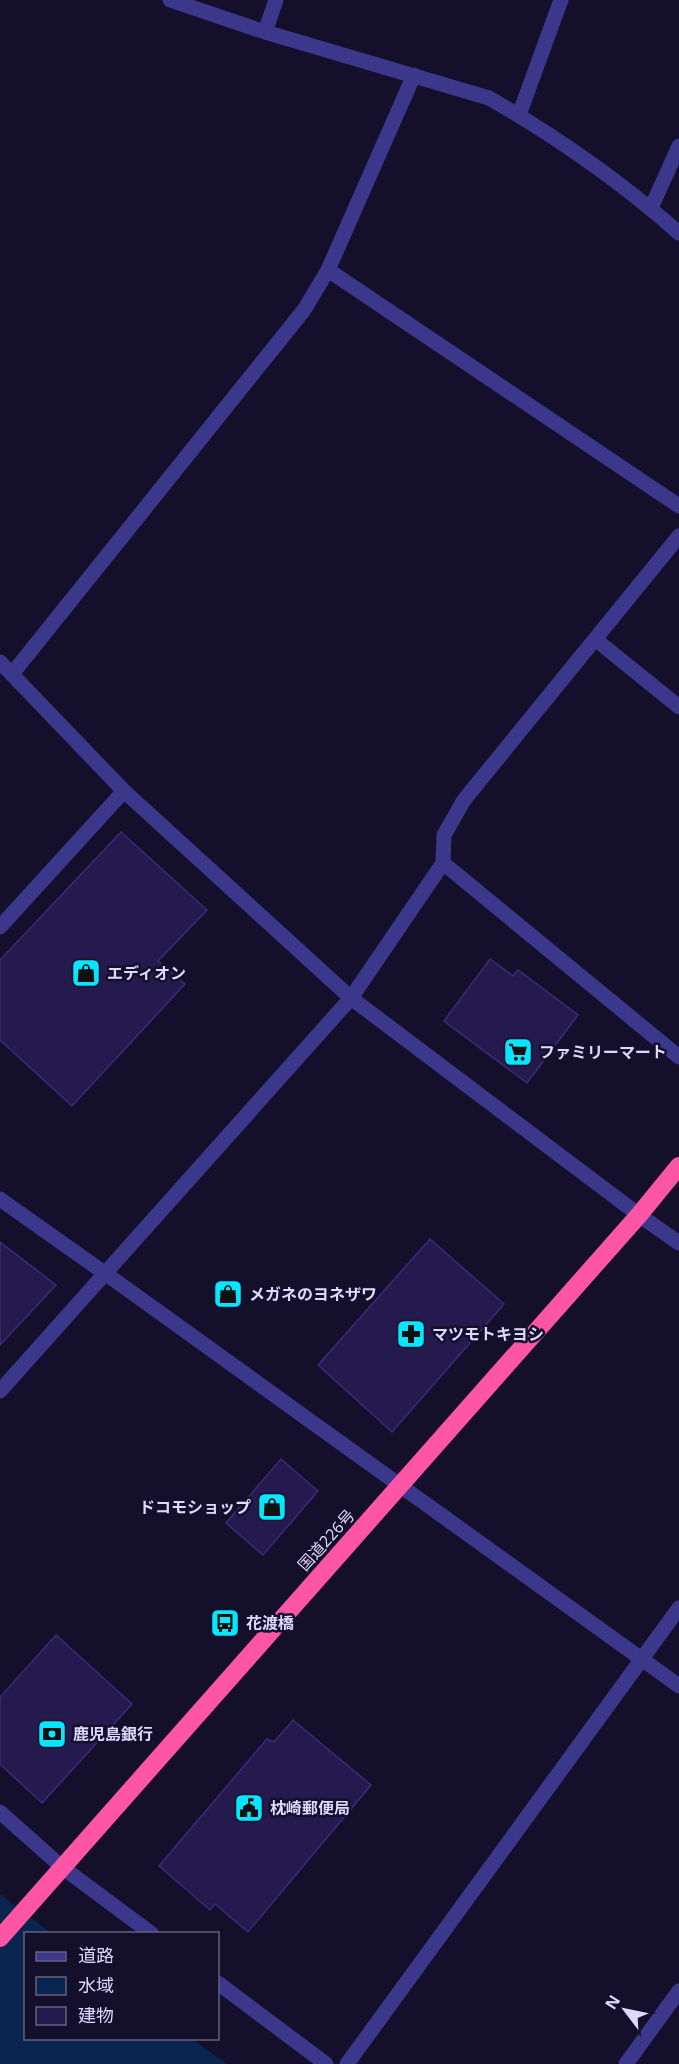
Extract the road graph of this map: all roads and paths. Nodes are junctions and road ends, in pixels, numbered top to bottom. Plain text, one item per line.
1 (170, 0) edge
2 (276, 0) edge
3 (561, 0) edge
4 (265, 32) junction
5 (414, 75) junction
6 (519, 115) junction
7 (679, 146) edge
8 (651, 208) junction
9 (679, 233) edge
10 (328, 270) junction
11 (679, 506) edge
12 (679, 536) edge
13 (595, 639) junction
14 (0, 662) edge
15 (12, 674) junction
16 (679, 707) edge
17 (124, 791) junction
18 (443, 862) junction
19 (0, 927) edge
20 (351, 998) junction
21 (679, 1057) edge
22 (679, 1166) edge
23 (0, 1199) edge
24 (639, 1215) junction
25 (679, 1243) edge
26 (106, 1274) junction
27 (0, 1391) edge
28 (399, 1486) junction
29 (679, 1608) edge
30 (642, 1660) junction
31 (679, 1686) edge
32 (0, 1812) edge
33 (62, 1866) junction
34 (149, 1932) edge
35 (0, 1938) edge
36 (219, 1984) edge
37 (679, 1991) edge
38 (326, 2064) edge
39 (347, 2064) edge
40 (626, 2064) edge

1 - 4 street
2 - 4 street
3 - 6 street
4 - 5 street
5 - 6 street
5 - 10 street
6 - 8 street
7 - 8 street
8 - 9 street
10 - 11 street
10 - 15 street
12 - 13 street
13 - 16 street
13 - 18 street
14 - 15 street
15 - 17 street
17 - 19 street
17 - 20 street
18 - 20 street
18 - 21 street
20 - 24 street
20 - 26 street
22 - 24 highway, 国道226号
23 - 26 street
24 - 25 street
24 - 28 highway, 国道226号
26 - 27 street
26 - 28 street
28 - 30 street
28 - 33 highway, 国道226号
29 - 30 street
30 - 31 street
30 - 39 street
32 - 33 street
33 - 34 street
33 - 35 highway, 国道226号
36 - 38 street
37 - 40 street

